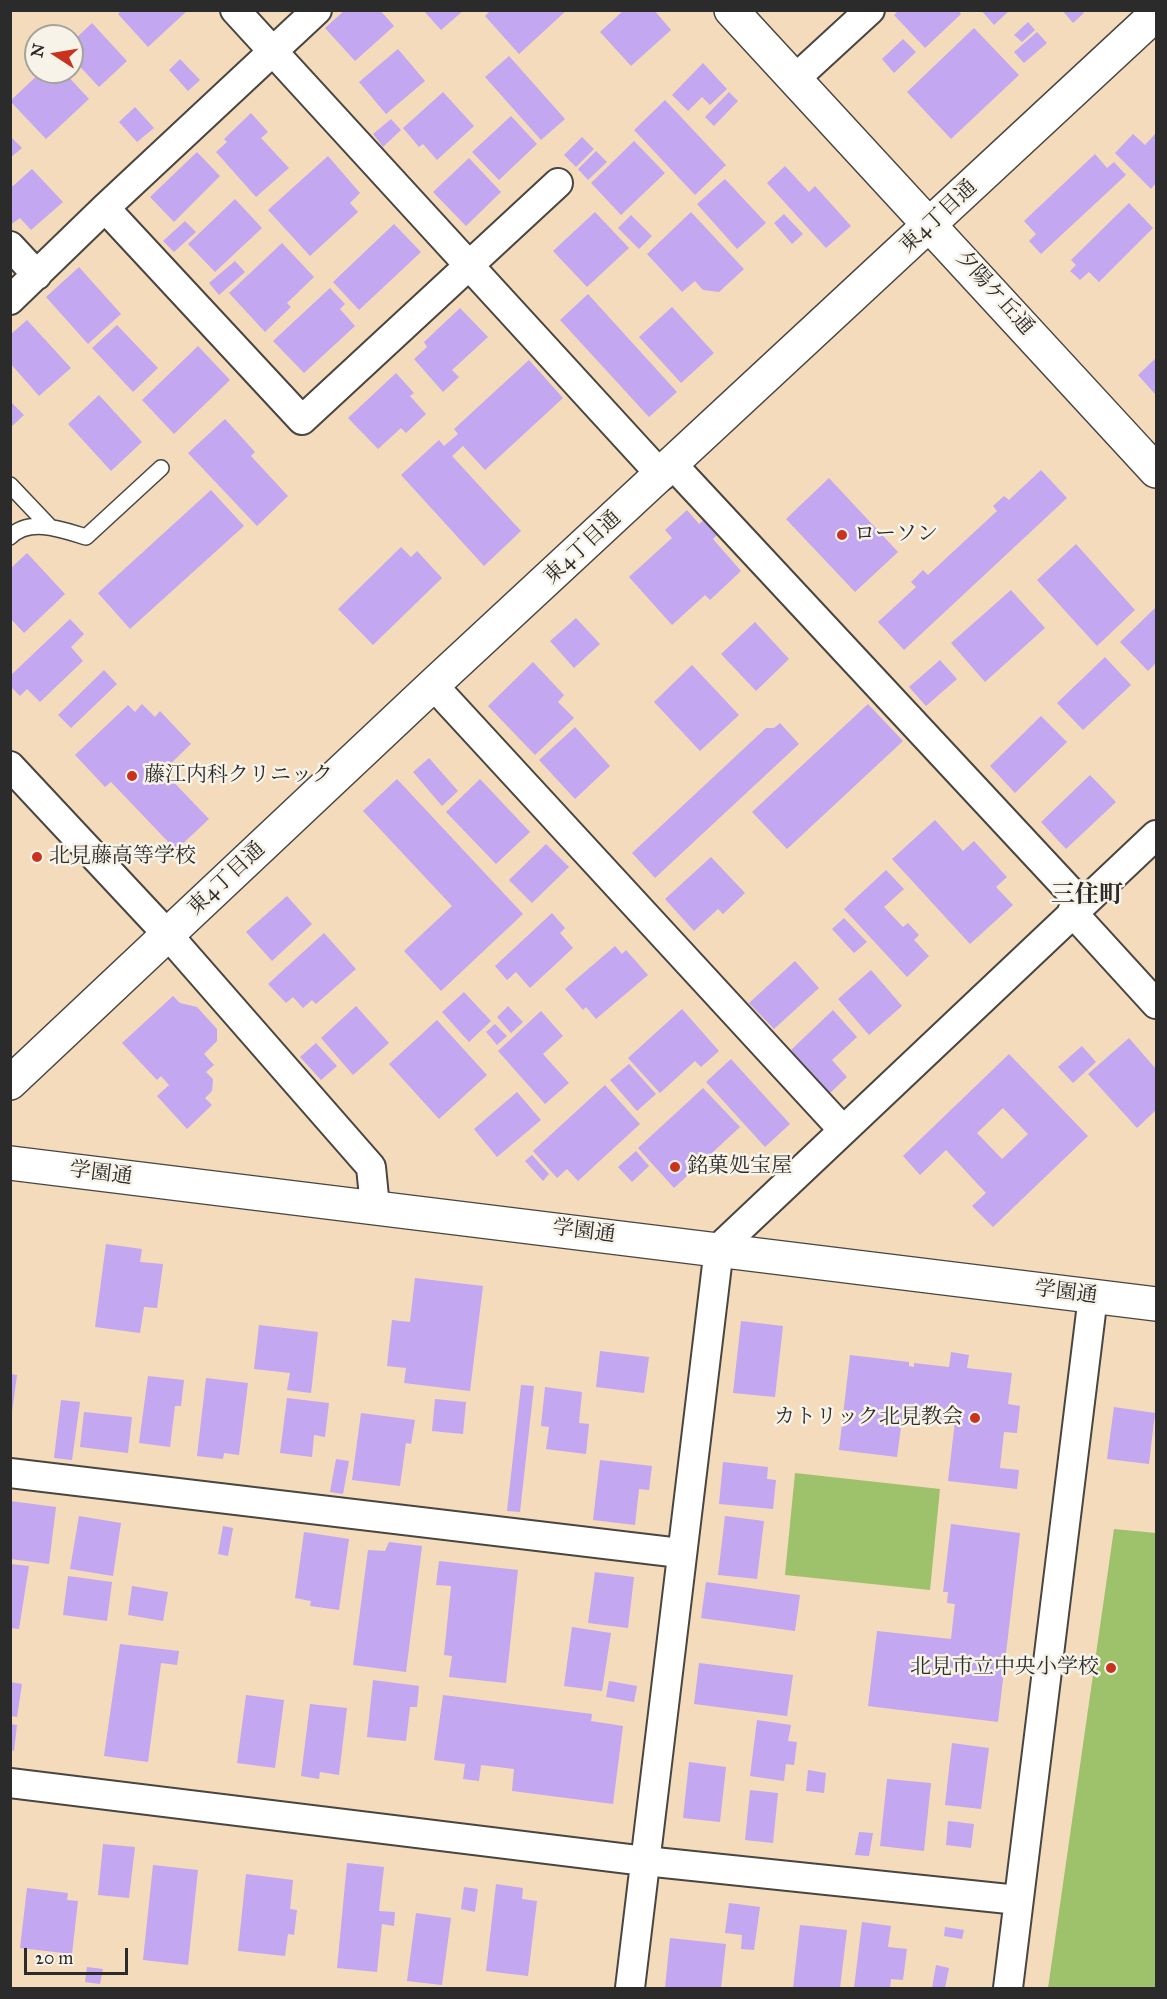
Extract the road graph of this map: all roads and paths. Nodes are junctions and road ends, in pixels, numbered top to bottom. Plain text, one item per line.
1 (235, 10) edge
2 (317, 10) edge
3 (731, 10) edge
4 (870, 10) edge
5 (1156, 14) edge
6 (273, 51) junction
7 (796, 78) junction
8 (558, 183) dead end
9 (105, 208) junction
10 (931, 224) junction
11 (10, 246) edge
12 (470, 267) junction
13 (37, 275) junction
14 (10, 300) edge
15 (161, 468) dead end
16 (667, 470) junction
17 (1156, 471) edge
18 (10, 485) edge
19 (48, 525) junction
20 (10, 537) edge
21 (434, 685) junction
22 (10, 766) edge
23 (1156, 835) edge
24 (1077, 908) junction
25 (168, 935) junction
26 (1156, 1004) edge
27 (10, 1083) edge
28 (843, 1130) junction
29 (10, 1163) edge
30 (375, 1207) junction
31 (719, 1248) junction
32 (1093, 1296) junction
33 (1156, 1304) edge
34 (10, 1473) edge
35 (680, 1554) junction
36 (10, 1783) edge
37 (645, 1861) junction
38 (1018, 1900) junction
39 (630, 1989) edge
40 (1008, 1989) edge

1 - 6 street
2 - 6 street
3 - 7 street, 夕陽ケ丘通
4 - 7 street
5 - 10 street, 東4丁目通
6 - 9 street
6 - 12 street
7 - 10 street, 夕陽ケ丘通
8 - 12 street
9 - 12 street
9 - 13 street
10 - 16 street, 東4丁目通
10 - 17 street, 夕陽ケ丘通
11 - 13 street
12 - 16 street
13 - 14 street
15 - 19 lane
16 - 21 street, 東4丁目通
16 - 24 street
18 - 19 lane
19 - 20 lane
21 - 25 street, 東4丁目通
21 - 28 street
22 - 25 street
23 - 24 street
24 - 26 street
24 - 28 street
25 - 27 street, 東4丁目通
25 - 30 street
28 - 31 street
29 - 30 street, 学園通
30 - 31 street, 学園通
31 - 32 street, 学園通
31 - 35 street
32 - 33 street, 学園通
32 - 38 street
34 - 35 street
35 - 37 street
36 - 37 street
37 - 38 street
37 - 39 street
38 - 40 street

